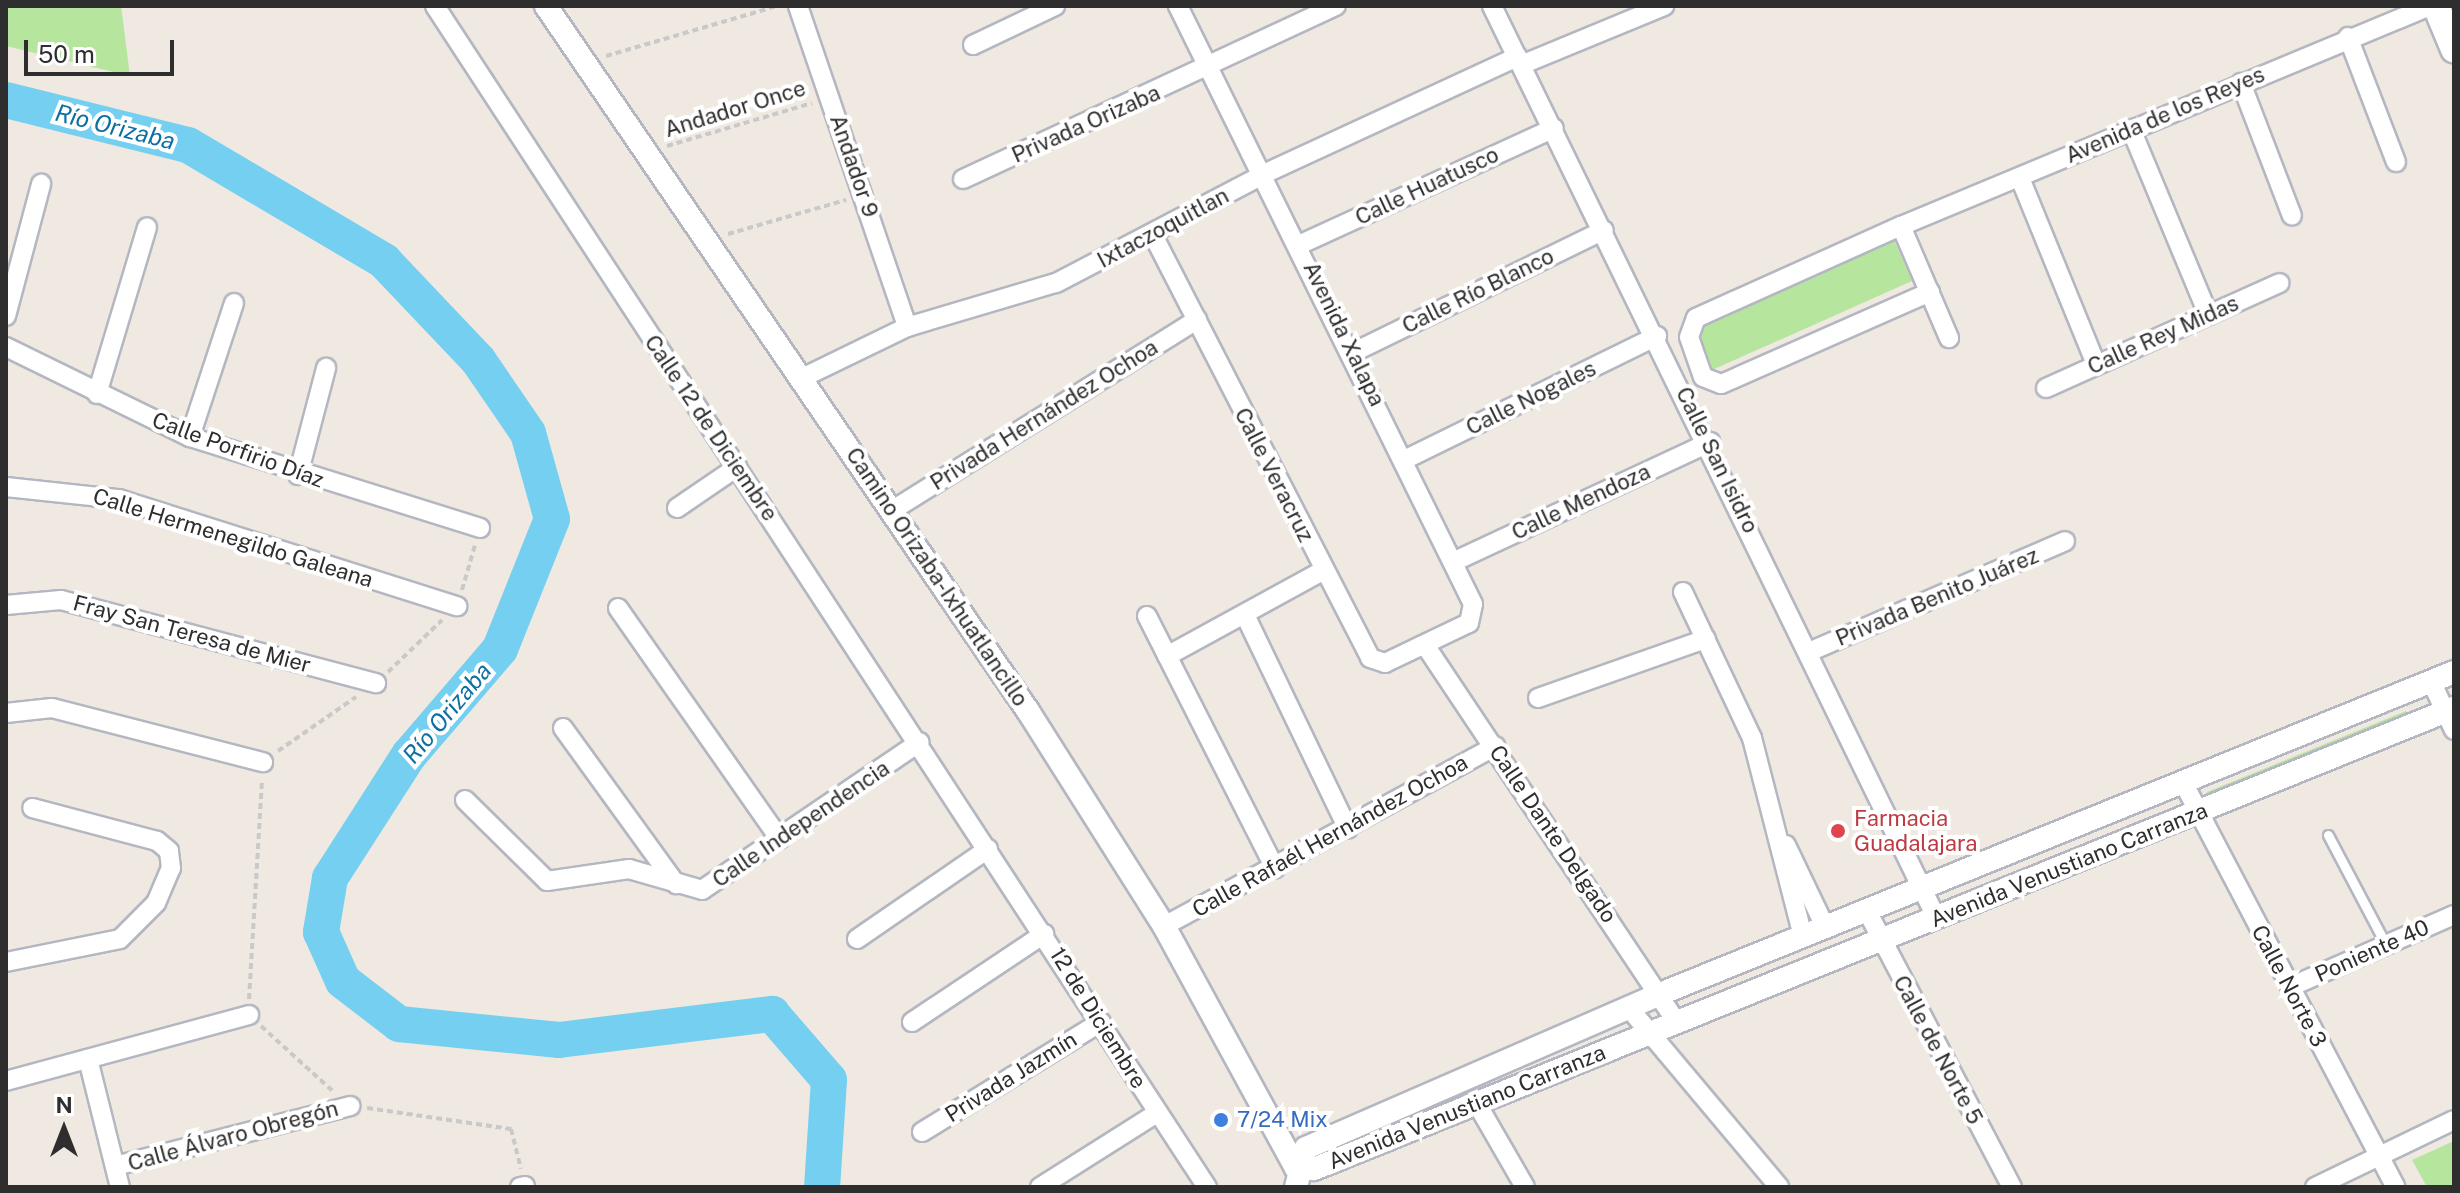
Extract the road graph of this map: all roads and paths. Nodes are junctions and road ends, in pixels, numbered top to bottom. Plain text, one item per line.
1 (435, 6) edge
2 (546, 6) edge
3 (777, 6) edge
4 (798, 6) edge
5 (1055, 6) edge
6 (1178, 6) edge
7 (1336, 6) edge
8 (1492, 6) edge
9 (1664, 6) edge
10 (2433, 6) edge
11 (2348, 37) junction
12 (2453, 43) edge
13 (973, 45) dead end
14 (1519, 61) junction
15 (585, 62) junction
16 (1210, 69) junction
17 (2241, 83) junction
18 (830, 97) junction
19 (1554, 128) junction
20 (2131, 129) junction
21 (649, 152) junction
22 (2396, 162) dead end
23 (1266, 173) junction
24 (2020, 178) junction
25 (963, 179) dead end
26 (41, 184) dead end
27 (865, 194) junction
28 (2292, 216) dead end
29 (1901, 226) junction
30 (147, 227) dead end
31 (1604, 230) junction
32 (1153, 235) junction
33 (710, 240) junction
34 (1301, 244) junction
35 (2280, 283) dead end
36 (1930, 292) junction
37 (234, 303) dead end
38 (2208, 314) junction
39 (6, 316) edge
40 (1197, 320) junction
41 (907, 327) junction
42 (1657, 336) junction
43 (1949, 338) dead end
44 (6, 347) edge
45 (1352, 353) junction
46 (2096, 364) junction
47 (326, 368) dead end
48 (802, 378) junction
49 (2046, 388) dead end
50 (97, 394) junction
51 (190, 437) junction
52 (1710, 442) junction
53 (1404, 460) junction
54 (737, 467) junction
55 (298, 475) junction
56 (6, 487) edge
57 (677, 508) dead end
58 (891, 511) junction
59 (480, 528) joint
60 (2065, 541) dead end
61 (1453, 562) junction
62 (1322, 571) junction
63 (1683, 592) dead end
64 (6, 605) edge
65 (457, 606) junction
66 (618, 608) dead end
67 (1245, 615) junction
68 (1147, 616) dead end
69 (1706, 639) junction
70 (1427, 648) junction
71 (1809, 652) junction
72 (1167, 656) junction
73 (2454, 672) edge
74 (2431, 681) junction
75 (376, 683) junction
76 (1538, 698) dead end
77 (6, 713) edge
78 (2451, 716) edge
79 (563, 728) dead end
80 (920, 742) junction
81 (1495, 746) junction
82 (263, 762) junction
83 (2184, 784) junction
84 (465, 800) dead end
85 (32, 808) dead end
86 (2197, 814) junction
87 (1348, 829) junction
88 (2328, 835) dead end
89 (780, 839) junction
90 (1782, 840) junction
91 (988, 849) junction
92 (1275, 868) junction
93 (678, 886) junction
94 (1922, 888) junction
95 (1867, 911) junction
96 (2454, 915) edge
97 (1936, 917) junction
98 (1164, 926) junction
99 (1826, 929) junction
100 (1044, 934) junction
101 (1803, 937) junction
102 (857, 939) dead end
103 (1879, 940) junction
104 (2386, 945) junction
105 (6, 962) edge
106 (2290, 987) junction
107 (1660, 994) junction
108 (1629, 1008) junction
109 (249, 1015) junction
110 (912, 1022) dead end
111 (1101, 1022) junction
112 (1676, 1022) junction
113 (1647, 1034) junction
114 (88, 1059) junction
115 (6, 1081) edge
116 (1476, 1102) junction
117 (350, 1106) junction
118 (1157, 1113) junction
119 (2454, 1120) edge
120 (922, 1132) dead end
121 (2379, 1155) junction
122 (115, 1166) junction
123 (1296, 1177) edge
124 (522, 1186) edge
125 (120, 1187) edge
126 (1040, 1187) edge
127 (1207, 1187) edge
128 (1525, 1187) edge
129 (1779, 1187) edge
130 (2012, 1187) edge
131 (2315, 1187) edge
132 (2396, 1187) edge

1 - 54 street, Calle 12 de Diciembre
2 - 15 street, Camino Orizaba-Ixhuatlancillo
3 - 15 path
4 - 18 street, Andador 9
5 - 13 street
6 - 16 street, Avenida Xalapa
7 - 16 street, Privada Orizaba
8 - 14 street, Calle San Isidro
9 - 14 street, Ixtaczoquitlan
10 - 11 street, Avenida de los Reyes
10 - 12 main road
11 - 17 street, Avenida de los Reyes
11 - 22 street
14 - 19 street, Calle San Isidro
14 - 23 street, Ixtaczoquitlan
15 - 21 street, Camino Orizaba-Ixhuatlancillo
16 - 23 street, Avenida Xalapa
16 - 25 street, Privada Orizaba
17 - 20 street, Avenida de los Reyes
17 - 28 street
18 - 21 path, Andador Once
18 - 27 street, Andador 9
19 - 31 street, Calle San Isidro
19 - 34 street, Calle Huatusco
20 - 24 street, Avenida de los Reyes
20 - 38 street
21 - 33 street, Camino Orizaba-Ixhuatlancillo
23 - 32 street, Ixtaczoquitlan
23 - 34 street, Avenida Xalapa
24 - 29 street, Avenida de los Reyes
24 - 46 street
26 - 39 street
27 - 33 path
27 - 41 street, Andador 9
29 - 36 street
29 - 36 street, Avenida de los Reyes
30 - 50 street
31 - 42 street, Calle San Isidro
31 - 45 street, Calle Río Blanco
32 - 40 street, Calle Veracruz
32 - 41 street, Ixtaczoquitlan
33 - 48 street, Camino Orizaba-Ixhuatlancillo
34 - 45 street, Avenida Xalapa
35 - 38 street, Calle Rey Midas
36 - 43 street
37 - 51 street
38 - 46 street, Calle Rey Midas
40 - 58 street, Privada Hernández Ochoa
40 - 62 street, Calle Veracruz
41 - 48 street, Ixtaczoquitlan
42 - 52 street, Calle San Isidro
42 - 53 street, Calle Nogales
44 - 50 street, Calle Porfirio Díaz
45 - 53 street, Avenida Xalapa
46 - 49 street, Calle Rey Midas
47 - 55 street
48 - 58 street, Camino Orizaba-Ixhuatlancillo
50 - 51 street, Calle Porfirio Díaz
51 - 55 street, Calle Porfirio Díaz
52 - 61 street, Calle Mendoza
52 - 71 street, Calle San Isidro
53 - 61 street, Avenida Xalapa
54 - 57 street
54 - 80 street, Calle 12 de Diciembre
55 - 59 street, Calle Porfirio Díaz
56 - 65 street, Calle Hermenegildo Galeana
58 - 98 street, Camino Orizaba-Ixhuatlancillo
59 - 65 path
60 - 71 street, Privada Benito Juárez
61 - 70 street, Avenida Xalapa
62 - 67 street
62 - 70 street, Calle Veracruz
63 - 69 street
64 - 75 street, Fray San Teresa de Mier
65 - 75 path
66 - 89 street
67 - 72 street
67 - 87 street
68 - 72 street
69 - 76 street
69 - 90 street
70 - 81 street, Calle Dante Delgado
71 - 94 street, Calle San Isidro
72 - 92 street
73 - 74 street, Avenida Venustiano Carranza
74 - 78 street
74 - 83 street, Avenida Venustiano Carranza
75 - 82 path
77 - 82 street
78 - 86 street, Avenida Venustiano Carranza
79 - 93 street
80 - 89 street, Calle Independencia
80 - 91 street, Calle 12 de Diciembre
81 - 87 street, Calle Rafaél Hernández Ochoa
81 - 107 street, Calle Dante Delgado
82 - 109 path
83 - 86 street, Calle Norte 3
83 - 94 street, Avenida Venustiano Carranza
84 - 93 street
85 - 105 street
86 - 97 street, Avenida Venustiano Carranza
86 - 106 street, Calle Norte 3
87 - 92 street, Calle Rafaél Hernández Ochoa
88 - 104 lane
89 - 93 street, Calle Independencia
90 - 99 street
90 - 101 street
91 - 100 street, 12 de Diciembre
91 - 102 street
92 - 98 street, Calle Rafaél Hernández Ochoa
94 - 95 street, Avenida Venustiano Carranza
94 - 97 street, Calle San Isidro
95 - 99 street, Avenida Venustiano Carranza
95 - 103 street, Calle de Norte 5
96 - 104 street, Poniente 40
97 - 103 street, Avenida Venustiano Carranza
98 - 123 street, Camino Orizaba-Ixhuatlancillo
99 - 101 street, Avenida Venustiano Carranza
100 - 110 street
100 - 111 street, 12 de Diciembre
101 - 107 street, Avenida Venustiano Carranza
103 - 112 street, Avenida Venustiano Carranza
103 - 130 street, Calle de Norte 5
104 - 106 street, Poniente 40
106 - 121 street, Calle Norte 3
107 - 108 street, Avenida Venustiano Carranza
107 - 112 street, Calle Dante Delgado
108 - 113 street
108 - 123 street, Avenida Venustiano Carranza
109 - 114 street
109 - 117 path
111 - 118 street, 12 de Diciembre
111 - 120 street, Privada Jazmín
112 - 113 street, Avenida Venustiano Carranza
113 - 116 street, Avenida Venustiano Carranza
113 - 129 street
114 - 115 street
114 - 122 street
116 - 123 street, Avenida Venustiano Carranza
116 - 128 street
117 - 122 street, Calle Álvaro Obregón
117 - 124 path
118 - 126 street
118 - 127 street, 12 de Diciembre
119 - 121 street
121 - 131 street
121 - 132 street, Calle Norte 3
122 - 125 street

